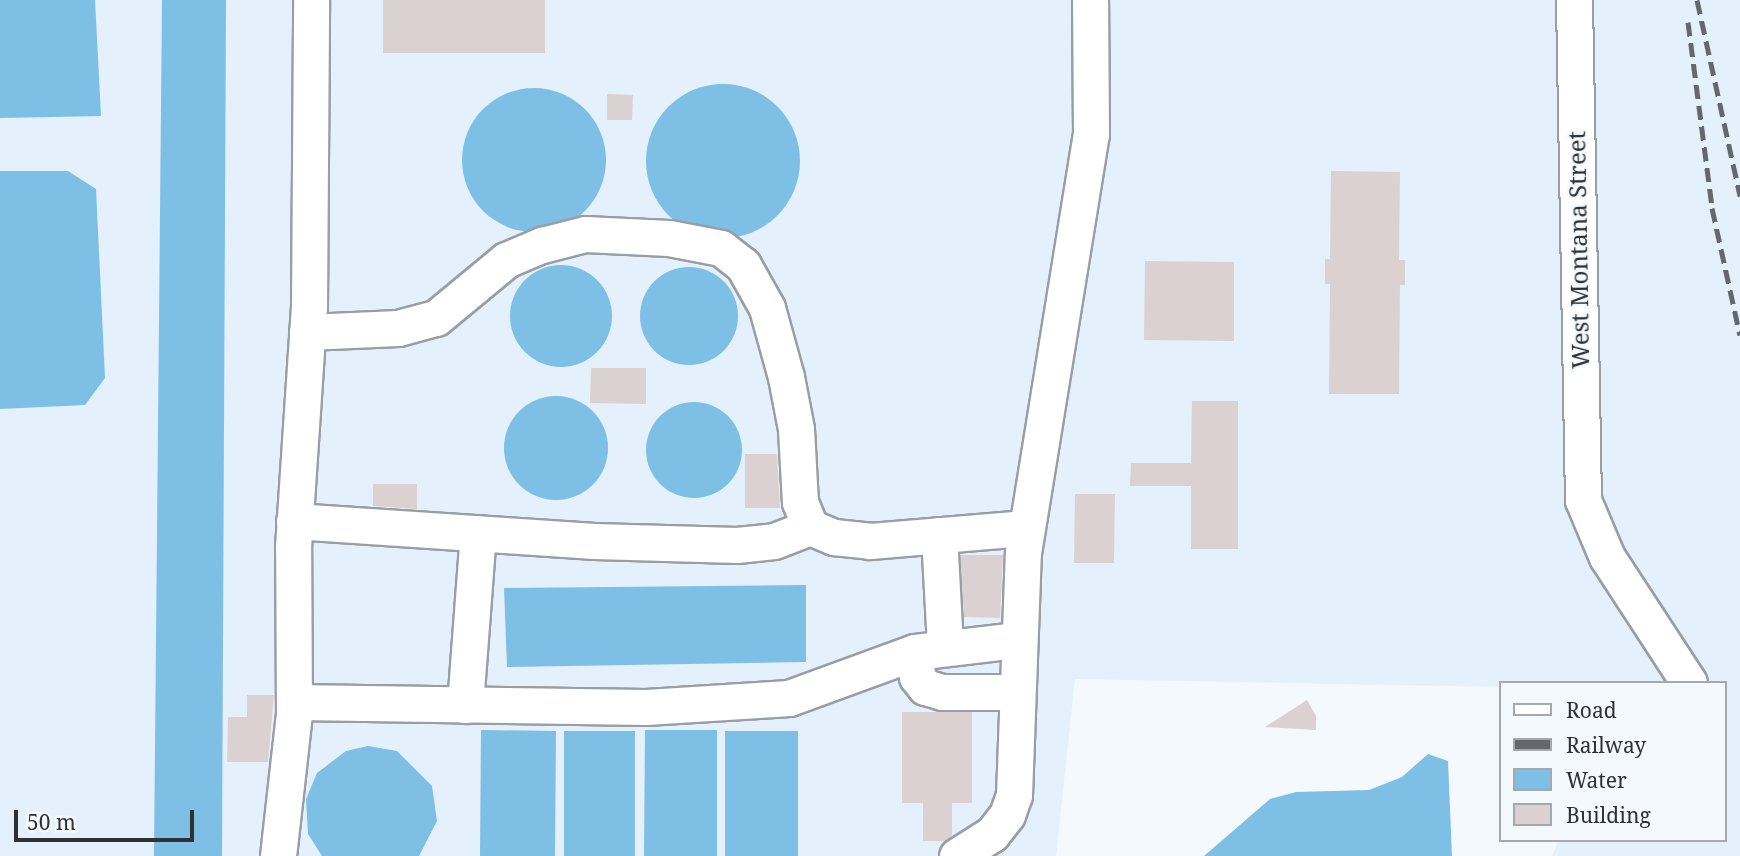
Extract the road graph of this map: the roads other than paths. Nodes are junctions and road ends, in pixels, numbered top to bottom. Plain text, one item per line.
1 (312, 0) edge
2 (1090, 0) edge
3 (1574, 0) edge
4 (307, 332) junction
5 (294, 521) junction
6 (810, 527) junction
7 (1026, 528) junction
8 (478, 533) junction
9 (939, 535) junction
10 (1017, 640) junction
11 (930, 649) junction
12 (1688, 681) edge
13 (1017, 692) junction
14 (294, 702) junction
15 (466, 705) junction
16 (278, 856) edge
17 (957, 856) edge

1 - 4 street
2 - 7 street
3 - 12 street, West Montana Street
4 - 5 street
4 - 6 street
5 - 8 street
5 - 14 street
6 - 8 street
6 - 9 street
7 - 9 street
7 - 10 street
8 - 15 street
9 - 11 street
10 - 11 street
10 - 13 street
11 - 13 street
11 - 15 street
13 - 17 street
14 - 15 street
14 - 16 street

